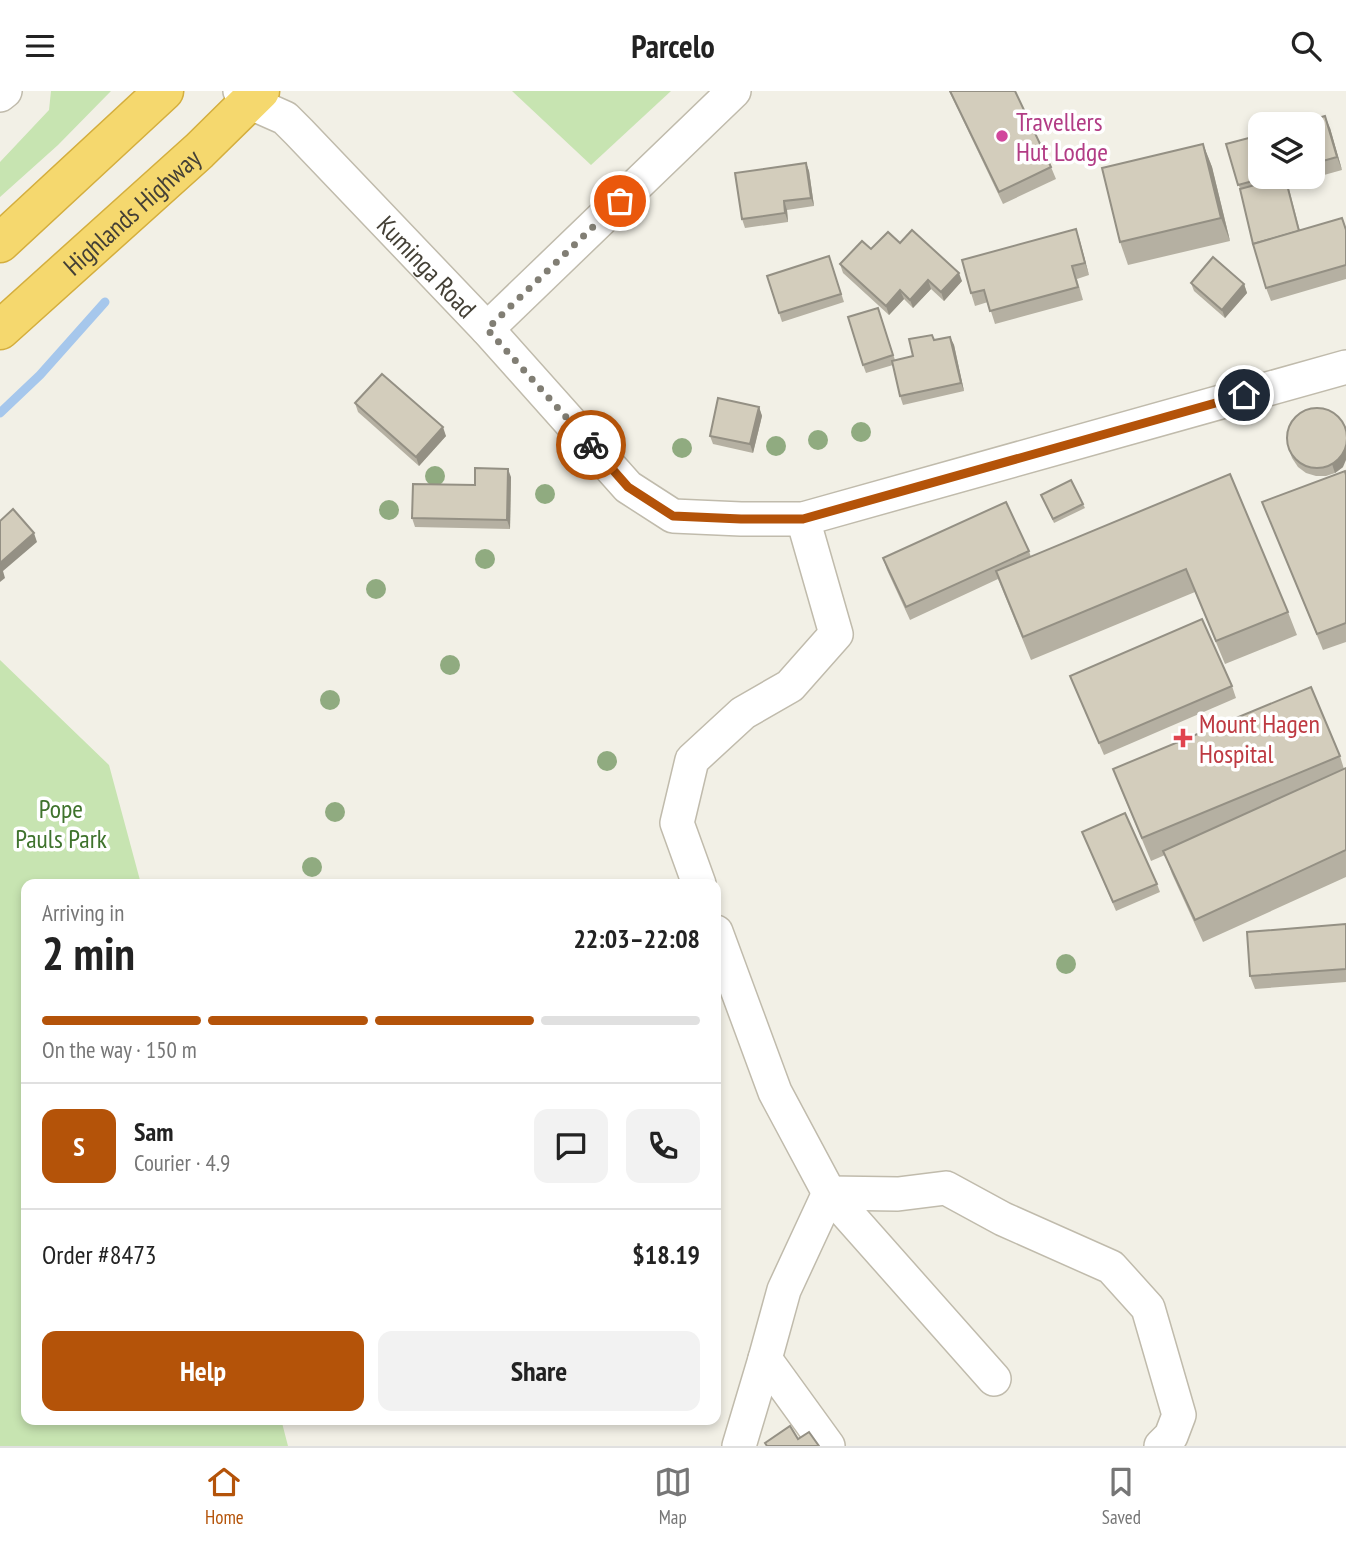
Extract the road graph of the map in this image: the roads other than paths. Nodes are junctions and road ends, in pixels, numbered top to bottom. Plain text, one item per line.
1 (5, 91) edge
2 (164, 91) edge
3 (734, 91) edge
4 (0, 95) edge
5 (263, 99) edge
6 (0, 243) edge
7 (487, 329) junction
8 (0, 330) edge
9 (1346, 367) edge
10 (803, 519) junction
11 (697, 879) edge
12 (721, 946) edge
13 (829, 1193) junction
14 (765, 1359) junction
15 (995, 1379) dead end
16 (739, 1446) edge
17 (828, 1446) edge
18 (1161, 1446) edge

1 - 4 street
2 - 6 highway
3 - 7 street
5 - 7 street, Kuminga Road
5 - 8 highway, Highlands Highway
7 - 10 street, Kuminga Road
9 - 10 street, Kuminga Road
10 - 11 street
12 - 13 street
13 - 14 street
13 - 15 street
13 - 18 street
14 - 16 street
14 - 17 street

